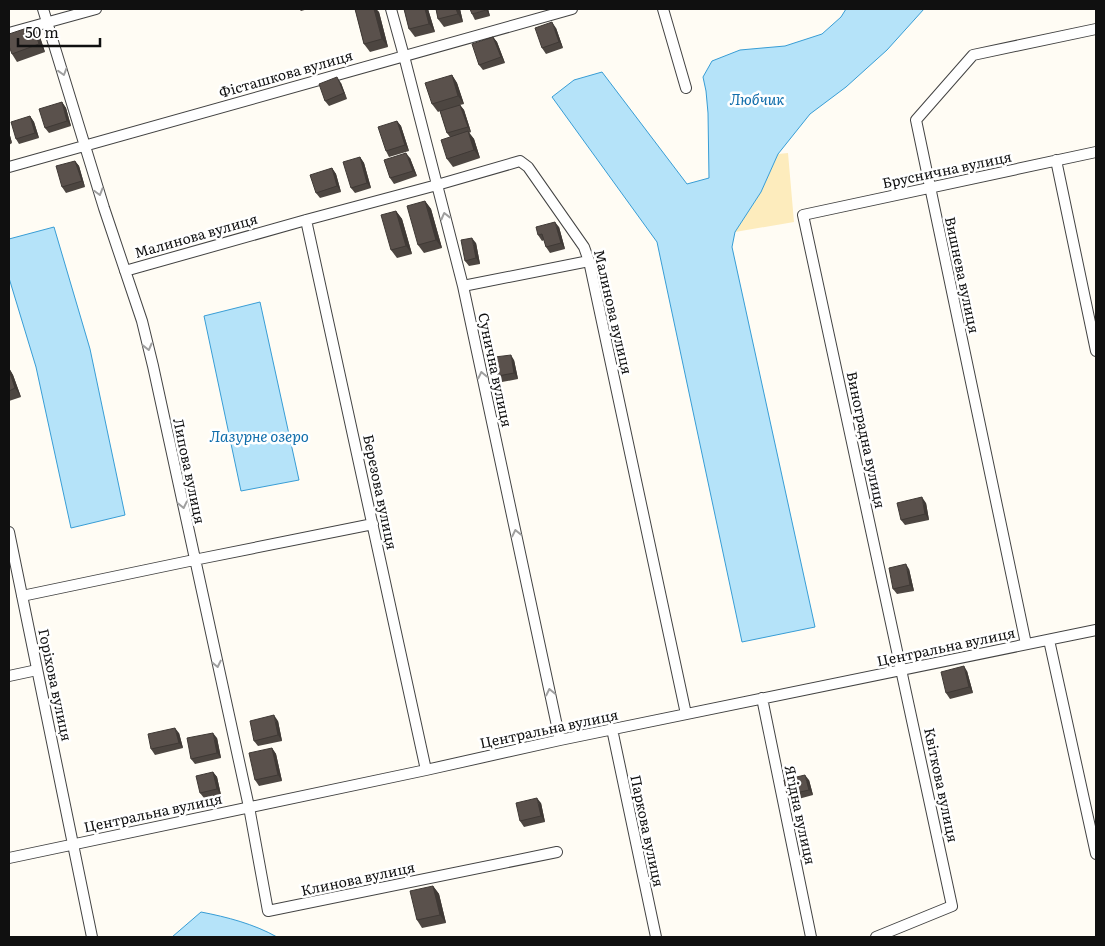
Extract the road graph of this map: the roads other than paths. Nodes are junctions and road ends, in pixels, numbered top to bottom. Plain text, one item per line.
1 (43, 9) edge
2 (96, 9) edge
3 (391, 9) edge
4 (572, 9) edge
5 (663, 9) edge
6 (48, 22) junction
7 (1096, 29) edge
8 (9, 33) edge
9 (404, 56) junction
10 (686, 88) dead end
11 (86, 145) junction
12 (1096, 152) edge
13 (1056, 160) junction
14 (9, 167) edge
15 (437, 185) junction
16 (930, 187) junction
17 (803, 215) joint
18 (306, 220) junction
19 (589, 261) junction
20 (125, 271) junction
21 (463, 286) junction
22 (1096, 350) edge
23 (373, 524) junction
24 (9, 532) edge
25 (194, 560) junction
26 (22, 596) junction
27 (1096, 630) edge
28 (1049, 640) junction
29 (1026, 644) junction
30 (37, 670) junction
31 (902, 670) junction
32 (9, 676) edge
33 (762, 698) junction
34 (686, 714) junction
35 (612, 729) junction
36 (560, 740) junction
37 (426, 770) junction
38 (249, 807) junction
39 (1095, 839) edge
40 (74, 844) junction
41 (557, 852) dead end
42 (1096, 854) edge
43 (9, 858) edge
44 (92, 937) edge
45 (656, 937) edge
46 (811, 937) edge
47 (876, 937) edge

1 - 6 street, Липова вулиця
2 - 6 street
3 - 9 street, Сунична вулиця
4 - 9 street, Фісташкова вулиця
5 - 10 street
6 - 8 street
6 -> 11 street, Липова вулиця
7 - 16 street, Вишнева вулиця
9 - 11 street, Фісташкова вулиця
9 - 15 street, Сунична вулиця
11 - 14 street, Фісташкова вулиця
11 -> 20 street, Липова вулиця
12 - 13 street, Бруснична вулиця
13 - 16 street, Бруснична вулиця
13 - 22 street
15 - 18 street, Малинова вулиця
15 - 19 street, Малинова вулиця
21 -> 15 street, Сунична вулиця
16 - 17 street, Бруснична вулиця
16 - 29 street, Вишнева вулиця
17 - 31 street, Виноградна вулиця
18 - 20 street, Малинова вулиця
18 - 23 street, Березова вулиця
19 - 21 street
19 - 34 street, Малинова вулиця
20 -> 25 street, Липова вулиця
36 -> 21 street, Сунична вулиця
23 - 25 street
23 - 37 street, Березова вулиця
24 - 26 street, Горіхова вулиця
25 - 26 street
25 -> 38 street, Липова вулиця
26 - 30 street, Горіхова вулиця
27 - 28 street, Центральна вулиця
28 - 29 street, Центральна вулиця
28 - 39 street
29 - 31 street, Центральна вулиця
30 - 32 street
30 - 40 street, Горіхова вулиця
31 - 33 street, Центральна вулиця
31 - 47 street, Квіткова вулиця
33 - 34 street, Центральна вулиця
33 - 46 street, Ягідна вулиця
34 - 35 street, Центральна вулиця
35 - 36 street, Центральна вулиця
35 - 45 street, Паркова вулиця
36 - 37 street, Центральна вулиця
37 - 38 street, Центральна вулиця
38 - 40 street, Центральна вулиця
38 - 41 street, Клинова вулиця
39 - 42 street
40 - 43 street, Центральна вулиця
40 - 44 street, Горіхова вулиця

